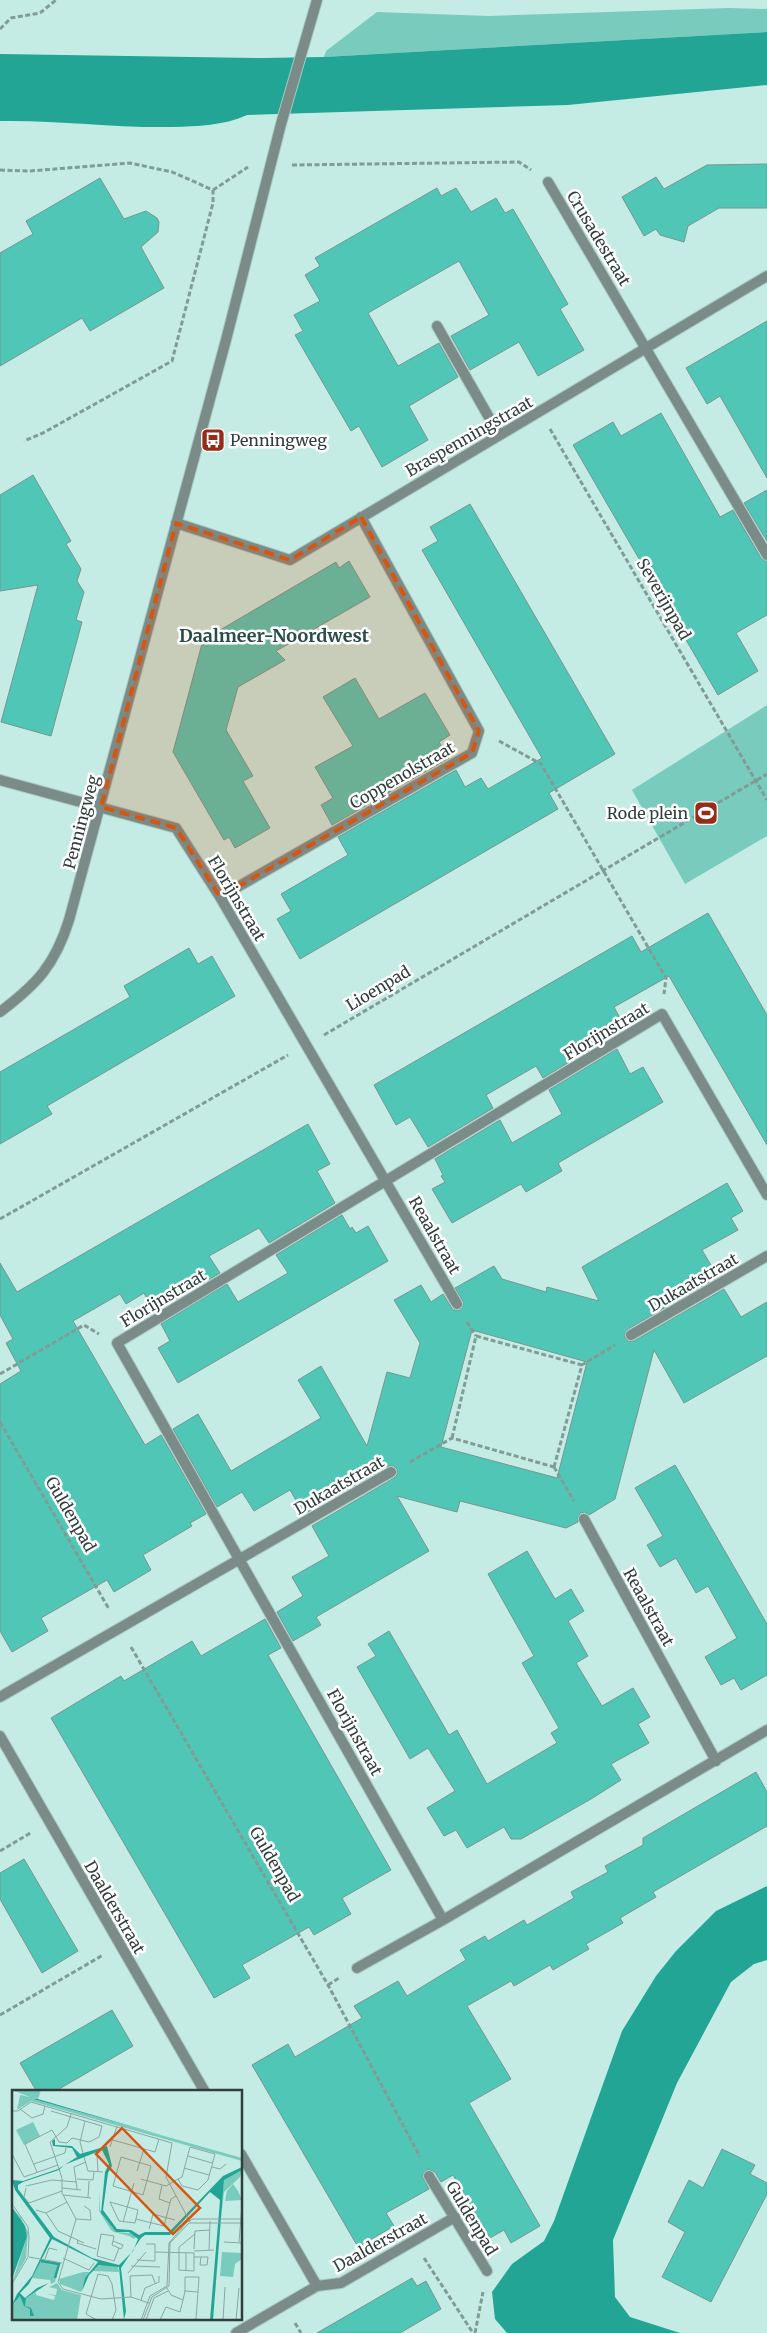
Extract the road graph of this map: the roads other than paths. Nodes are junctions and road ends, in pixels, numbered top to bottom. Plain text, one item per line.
1 (316, 0) edge
2 (548, 182) road end
3 (767, 276) edge
4 (438, 326) dead end
5 (648, 349) junction
6 (499, 435) junction
7 (361, 517) junction
8 (176, 523) junction
9 (767, 555) edge
10 (0, 780) edge
11 (101, 807) junction
12 (220, 897) junction
13 (0, 1012) edge
14 (386, 1181) junction
15 (767, 1195) edge
16 (767, 1256) edge
17 (457, 1304) dead end
18 (632, 1335) road end
19 (390, 1472) road end
20 (584, 1519) road end
21 (241, 1560) junction
22 (0, 1697) edge
23 (767, 1730) edge
24 (0, 1736) edge
25 (716, 1761) junction
26 (443, 1920) junction
27 (357, 1968) dead end
28 (204, 2090) edge
29 (242, 2156) edge
30 (429, 2176) road end
31 (455, 2217) junction
32 (487, 2271) road end
33 (317, 2286) junction
34 (236, 2333) edge

1 - 8 street, Penningweg
2 - 5 street, Crusadestraat
3 - 5 street, Braspenningstraat
4 - 6 street
5 - 6 street, Braspenningstraat
5 - 9 street, Crusadestraat
6 - 7 street, Braspenningstraat
7 - 8 street, Braspenningstraat
7 - 12 street, Coppenolstraat
8 - 11 street, Penningweg
10 - 11 street, Florijnstraat
11 - 12 street, Florijnstraat
11 - 13 street, Penningweg
12 - 14 street, Florijnstraat
14 - 15 street, Florijnstraat
14 - 17 street, Reaalstraat
14 - 21 street, Florijnstraat
16 - 18 street, Dukaatstraat
19 - 21 street, Dukaatstraat
20 - 25 street, Reaalstraat
21 - 22 street
21 - 26 street, Florijnstraat
23 - 25 street
24 - 28 street, Daalderstraat
25 - 26 street
26 - 27 street
29 - 33 street, Daalderstraat
30 - 31 street, Guldenpad
31 - 32 street, Guldenpad
31 - 33 street, Daalderstraat
33 - 34 street, Daalderstraat

